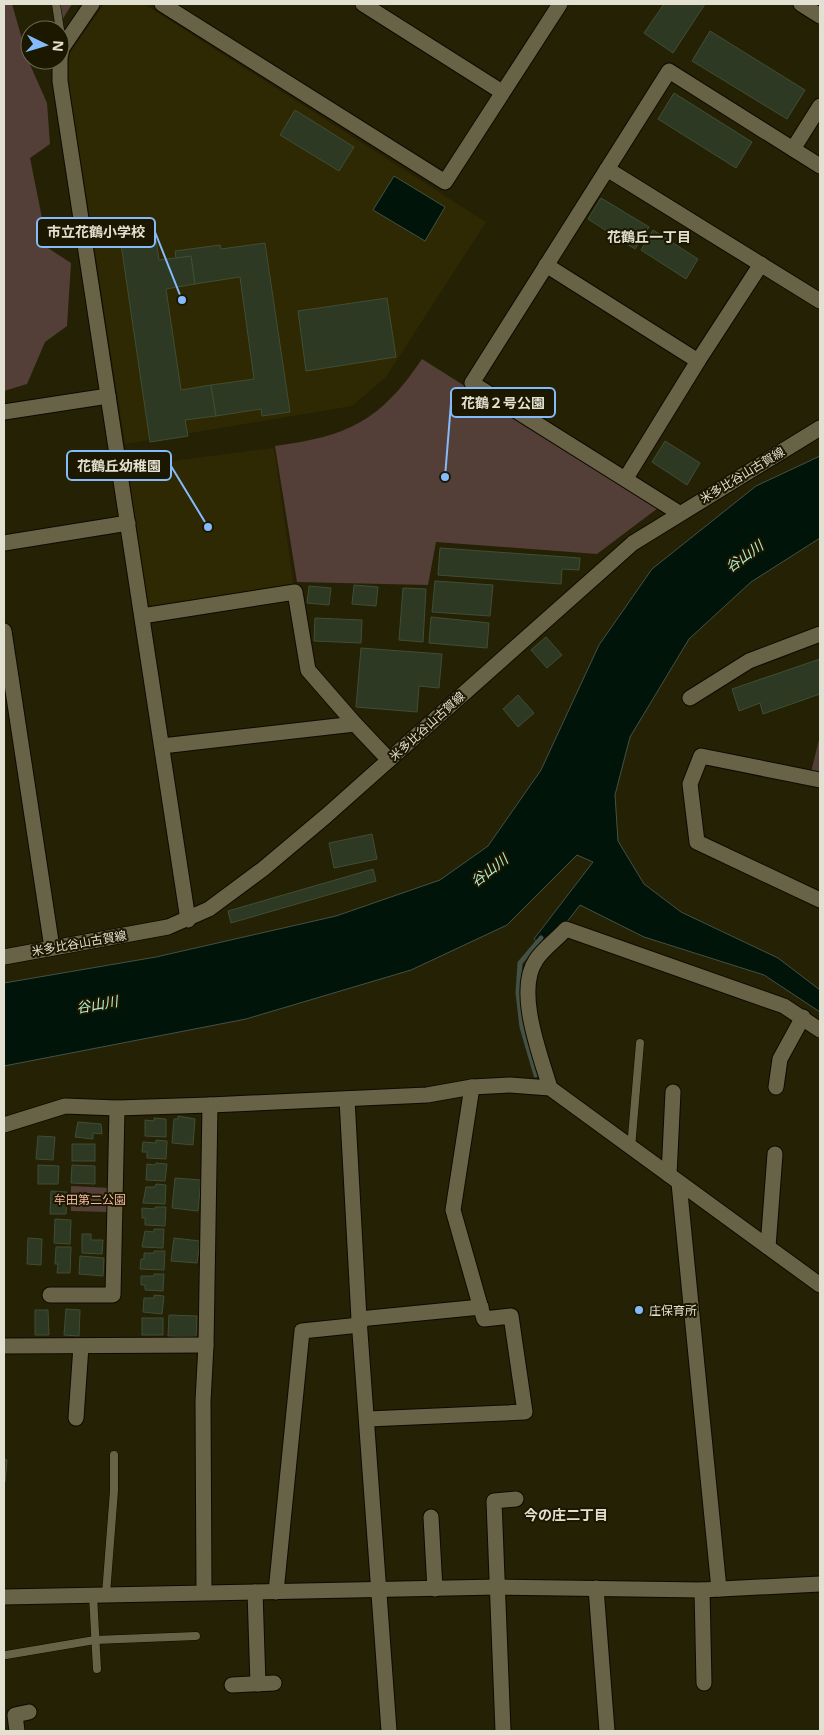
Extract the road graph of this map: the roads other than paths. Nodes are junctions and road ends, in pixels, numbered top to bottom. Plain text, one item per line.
1 (56, 4) edge
2 (92, 4) edge
3 (162, 4) edge
4 (363, 4) edge
5 (560, 4) edge
6 (801, 4) edge
7 (820, 16) edge
8 (58, 20) edge
9 (70, 40) edge
10 (60, 70) edge
11 (502, 92) junction
12 (820, 106) edge
13 (793, 149) junction
14 (820, 166) edge
15 (607, 169) junction
16 (546, 264) junction
17 (761, 264) junction
18 (820, 302) edge
19 (698, 360) junction
20 (108, 396) junction
21 (4, 412) edge
22 (820, 428) edge
23 (626, 478) junction
24 (679, 513) junction
25 (128, 523) junction
26 (4, 543) edge
27 (142, 616) junction
28 (4, 632) edge
29 (820, 634) edge
30 (690, 698) dead end
31 (355, 724) junction
32 (162, 746) junction
33 (389, 760) junction
34 (820, 780) edge
35 (820, 900) edge
36 (188, 920) junction
37 (52, 948) junction
38 (4, 956) edge
39 (803, 1017) junction
40 (820, 1030) edge
41 (640, 1043) dead end
42 (472, 1087) junction
43 (550, 1088) junction
44 (776, 1088) dead end
45 (674, 1092) dead end
46 (347, 1099) junction
47 (210, 1105) junction
48 (117, 1108) junction
49 (4, 1125) edge
50 (631, 1148) junction
51 (775, 1154) dead end
52 (674, 1179) junction
53 (768, 1247) junction
54 (820, 1285) edge
55 (50, 1295) dead end
56 (480, 1307) junction
57 (360, 1322) junction
58 (206, 1345) junction
59 (4, 1346) edge
60 (81, 1346) junction
61 (76, 1418) dead end
62 (368, 1419) junction
63 (114, 1455) dead end
64 (516, 1499) dead end
65 (431, 1517) dead end
66 (820, 1584) edge
67 (498, 1587) junction
68 (596, 1588) junction
69 (435, 1589) junction
70 (719, 1589) junction
71 (702, 1590) junction
72 (380, 1591) junction
73 (204, 1592) junction
74 (255, 1592) junction
75 (276, 1592) junction
76 (100, 1595) junction
77 (4, 1597) edge
78 (196, 1636) dead end
79 (95, 1640) junction
80 (6, 1655) dead end
81 (97, 1669) dead end
82 (274, 1683) dead end
83 (704, 1683) dead end
84 (258, 1684) junction
85 (232, 1685) dead end
86 (29, 1712) dead end
87 (17, 1731) edge
88 (389, 1731) edge
89 (503, 1731) edge
90 (607, 1731) edge

1 - 8 lane
2 - 9 street
3 - 11 street
4 - 11 street
5 - 11 street
6 - 7 street
10 - 20 street
12 - 13 street
13 - 14 street
13 - 15 street
15 - 16 street
15 - 17 street
16 - 19 street
16 - 23 street
17 - 18 street
17 - 19 street
19 - 23 street
20 - 21 street
20 - 25 street
22 - 24 street, 米多比谷山古賀線
23 - 24 street
24 - 33 street, 米多比谷山古賀線
25 - 26 street
25 - 27 street
27 - 31 street
27 - 32 street
28 - 37 street
29 - 30 street
31 - 32 street
31 - 33 street
32 - 36 street
33 - 36 street, 米多比谷山古賀線
34 - 35 street
36 - 37 street, 米多比谷山古賀線
37 - 38 street, 米多比谷山古賀線
39 - 40 street
39 - 43 street
39 - 44 street
41 - 50 lane
42 - 43 street
42 - 46 street
42 - 56 street
43 - 50 street
45 - 52 street
46 - 47 street
46 - 57 street
47 - 48 street
47 - 58 street
48 - 49 street
48 - 55 street
50 - 52 street
51 - 53 street
52 - 53 street
52 - 70 street
53 - 54 street
56 - 57 street
56 - 62 street
57 - 62 street
57 - 75 street
58 - 60 street
58 - 73 street
59 - 60 street
60 - 61 street
62 - 72 street
63 - 76 lane
64 - 67 street
65 - 69 street
66 - 70 street
67 - 68 street
67 - 69 street
67 - 89 street
68 - 71 street
68 - 90 street
69 - 72 street
70 - 71 street
71 - 83 street
72 - 75 street
72 - 88 street
73 - 74 street
73 - 76 street
74 - 75 street
74 - 84 street
76 - 77 street
76 - 79 lane
78 - 79 lane
79 - 80 lane
79 - 81 lane
82 - 84 street
84 - 85 street
86 - 87 street

